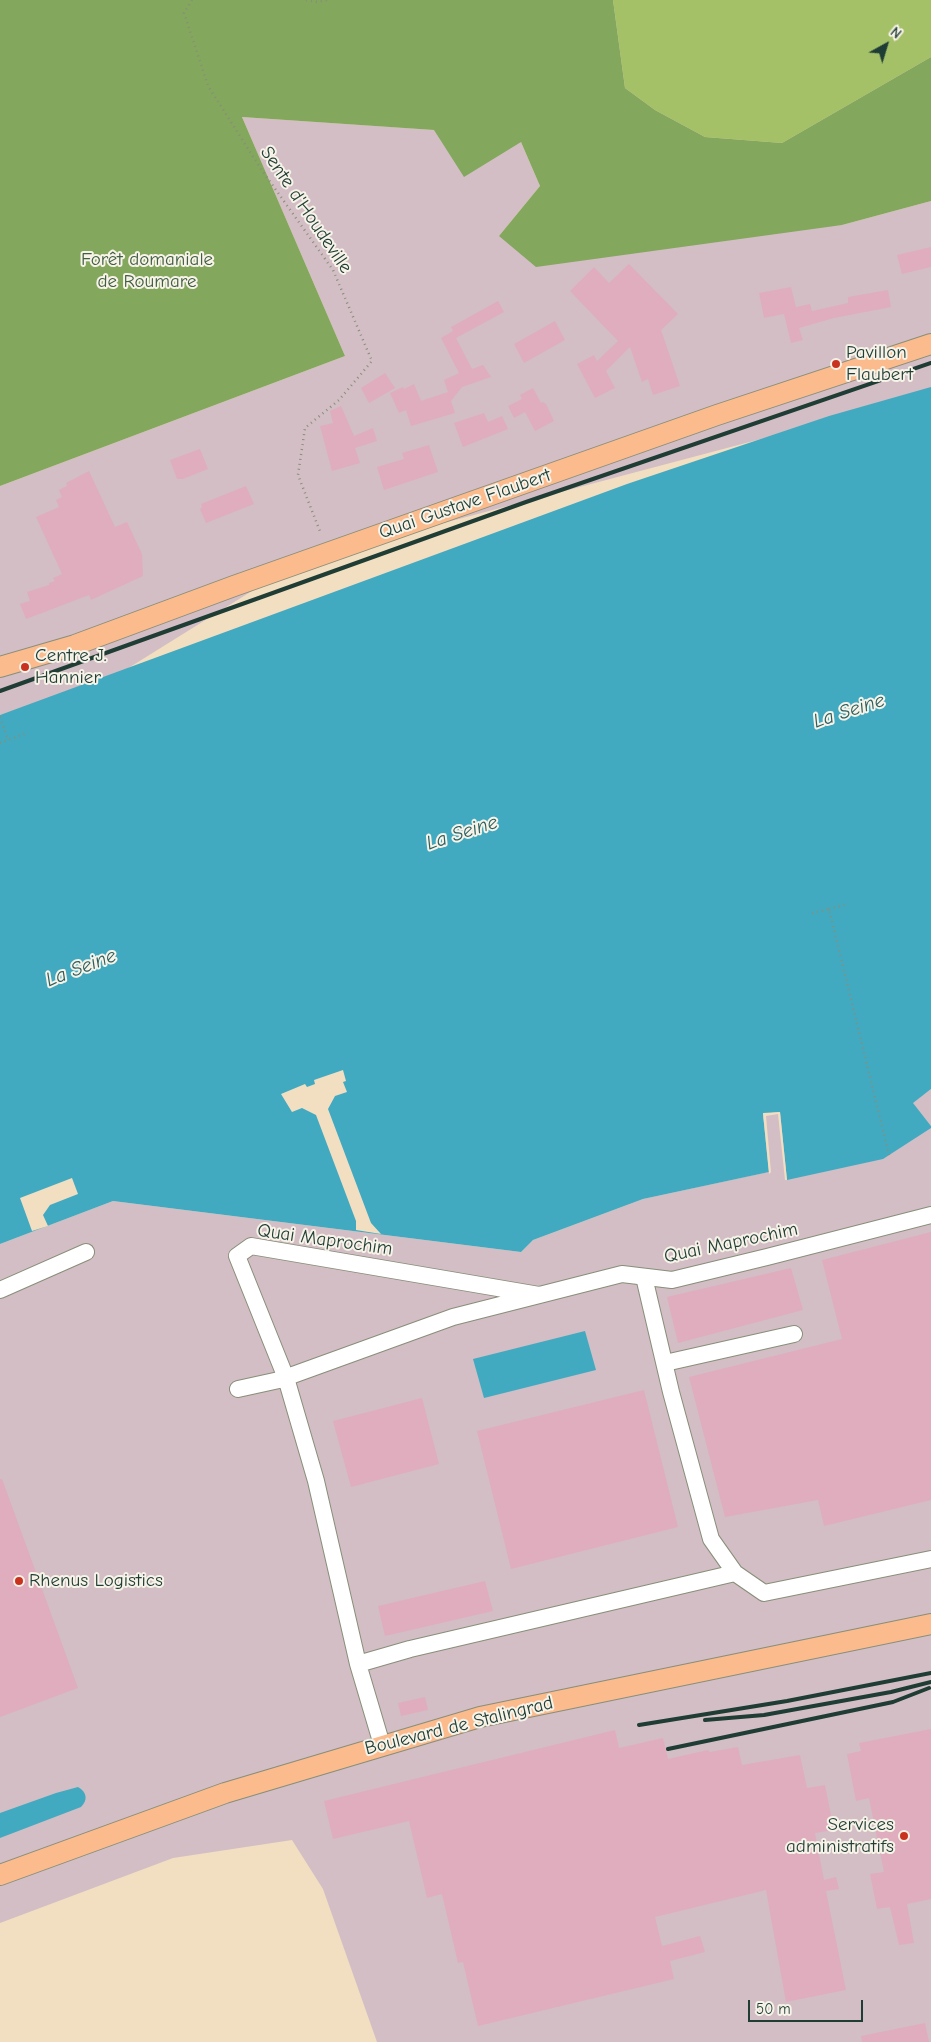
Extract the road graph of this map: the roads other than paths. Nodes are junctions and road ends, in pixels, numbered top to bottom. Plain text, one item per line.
1 (931, 344) edge
2 (0, 667) edge
3 (931, 1215) edge
4 (86, 1252) dead end
5 (644, 1277) junction
6 (0, 1290) edge
7 (539, 1295) junction
8 (794, 1334) dead end
9 (665, 1363) junction
10 (286, 1378) junction
11 (238, 1389) dead end
12 (931, 1559) edge
13 (735, 1573) junction
14 (931, 1624) edge
15 (358, 1664) junction
16 (382, 1745) junction
17 (0, 1875) edge

1 - 2 main road, Quai Gustave Flaubert
3 - 5 lane, Quai Maprochim
4 - 6 lane
5 - 7 lane, Quai Maprochim
5 - 9 lane
7 - 10 lane, Quai Maprochim
7 - 10 lane, Quai Maprochim
8 - 9 lane
9 - 13 lane
10 - 11 lane, Quai Maprochim
10 - 15 lane, Quai Maprochim
12 - 13 lane
13 - 15 lane
14 - 16 main road, Boulevard de Stalingrad
15 - 16 lane, Quai Maprochim
16 - 17 main road, Boulevard de Stalingrad

